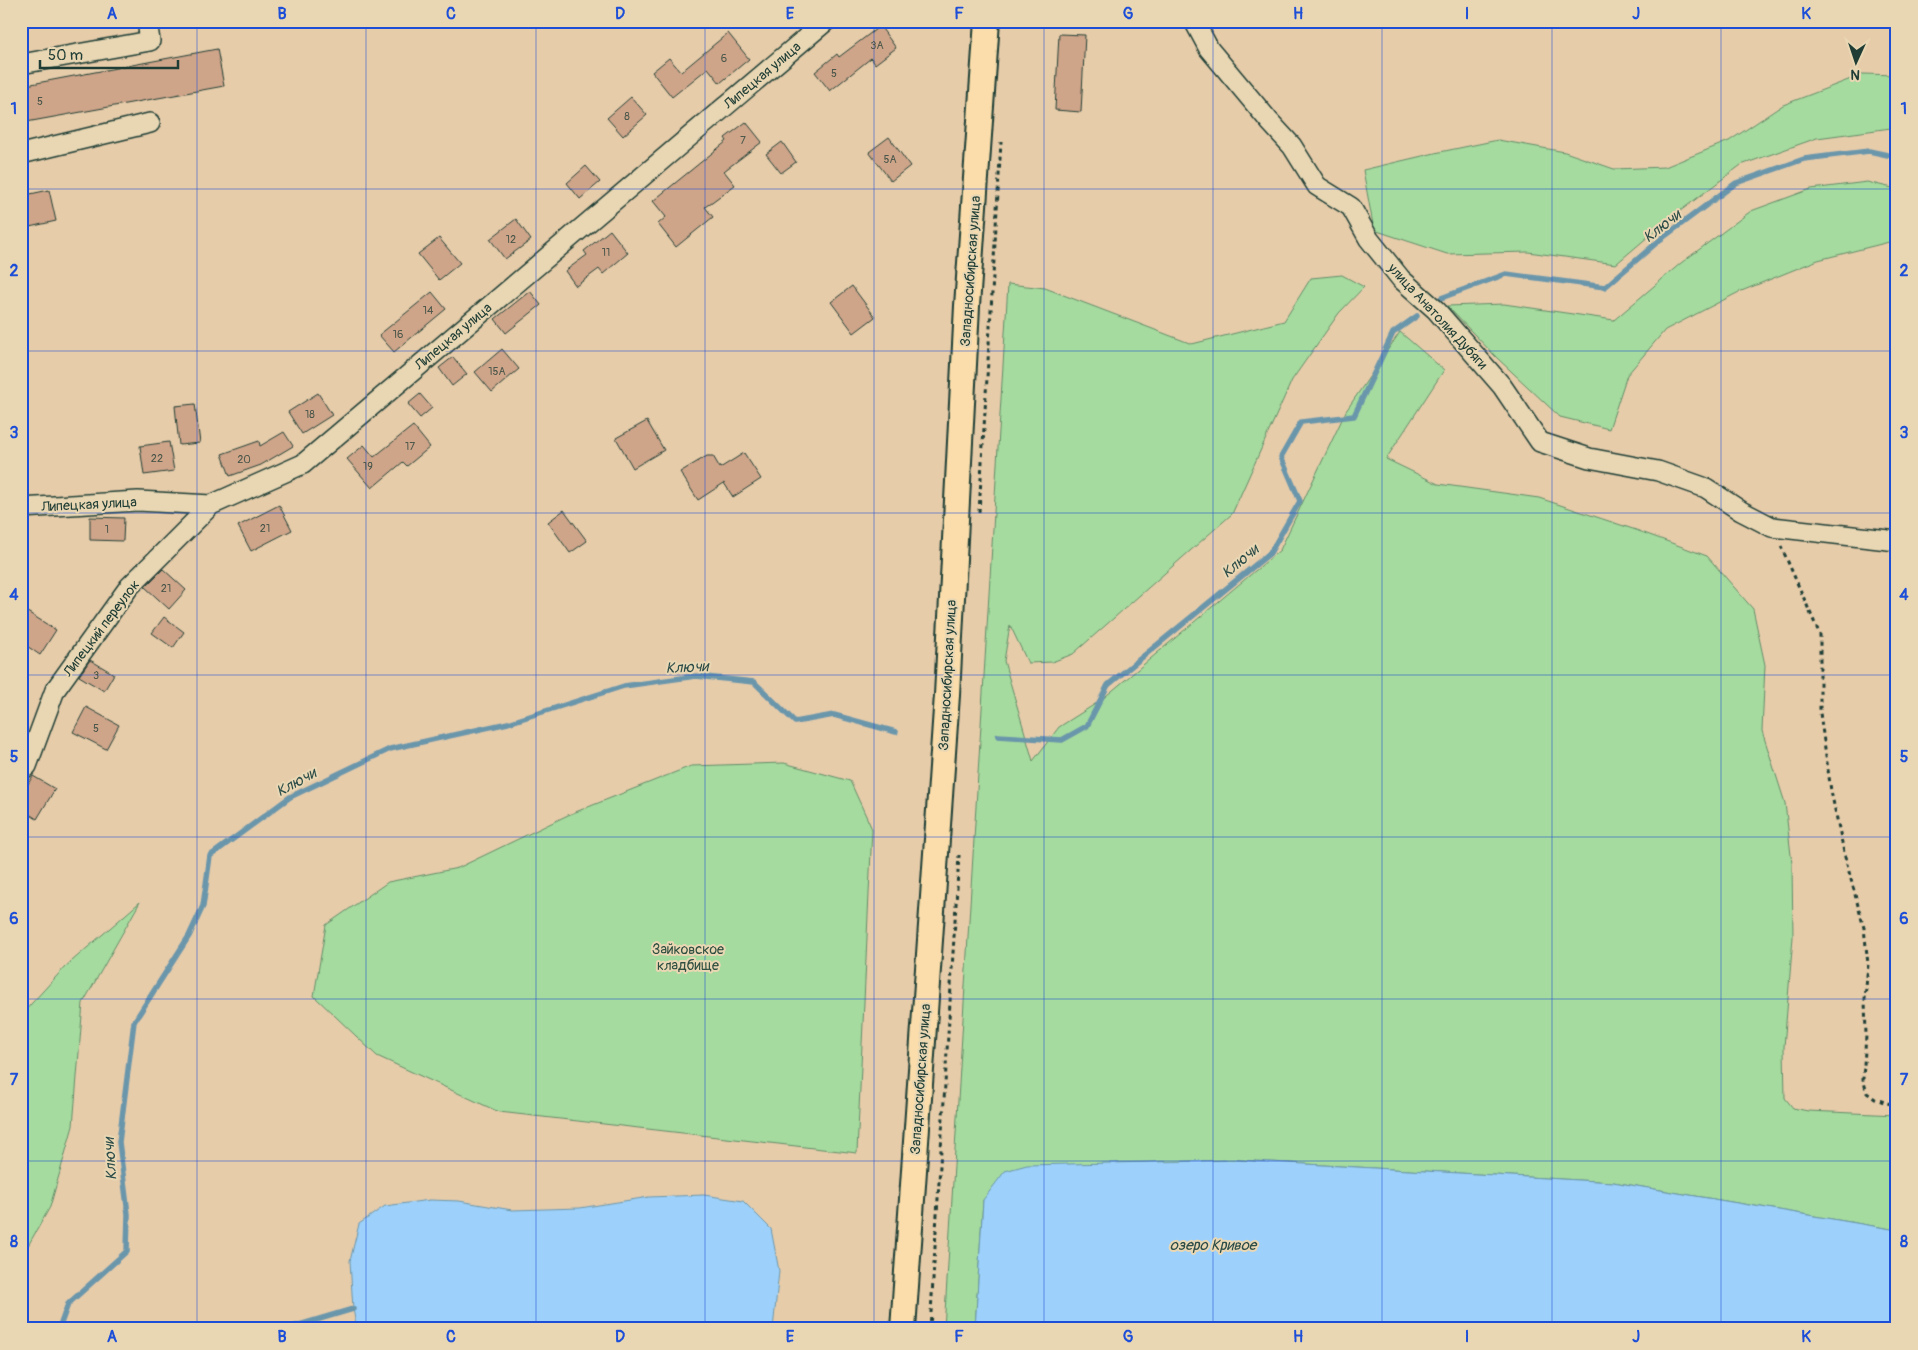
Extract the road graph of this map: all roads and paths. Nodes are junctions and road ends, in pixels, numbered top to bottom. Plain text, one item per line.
1 (147, 21) edge
2 (826, 21) edge
3 (987, 21) edge
4 (1194, 21) edge
5 (21, 64) edge
6 (150, 123) dead end
7 (21, 154) edge
8 (211, 505) junction
9 (21, 508) edge
10 (1772, 527) junction
11 (1897, 541) edge
12 (21, 771) edge
13 (1897, 1106) edge
14 (903, 1329) edge

1 - 5 street
2 - 8 street, Липецкая улица
3 - 14 main road, Западносибирская улица
4 - 10 street, улица Анатолия Дубяги
6 - 7 street
8 - 9 street, Липецкая улица
8 - 12 street, Липецкий переулок
10 - 11 street, улица Анатолия Дубяги
10 - 13 path

